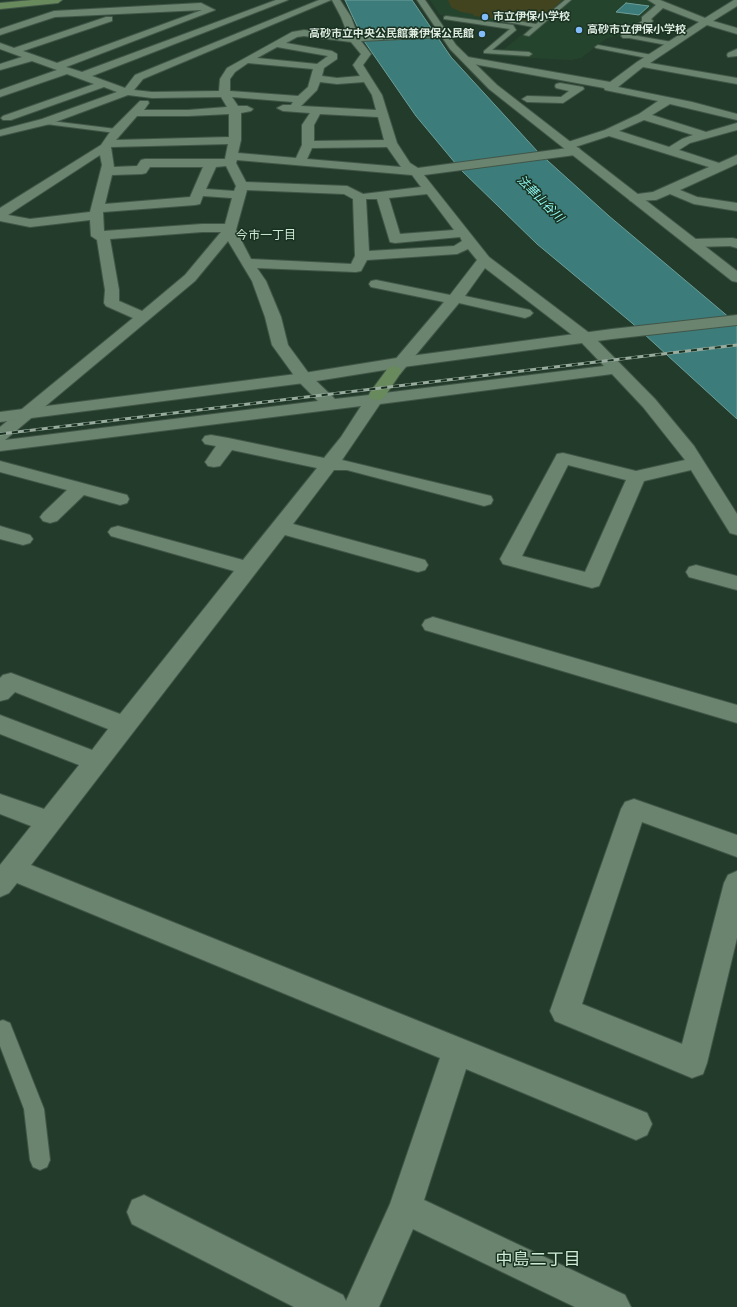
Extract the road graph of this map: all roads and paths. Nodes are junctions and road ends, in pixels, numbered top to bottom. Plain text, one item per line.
1 (58, 0) edge
2 (133, 0) edge
3 (284, 0) edge
4 (328, 0) edge
5 (336, 0) edge
6 (421, 0) edge
7 (568, 0) edge
8 (652, 0) edge
9 (19, 2) edge
10 (737, 2) edge
11 (662, 4) junction
12 (2, 6) edge
13 (134, 10) junction
14 (725, 10) junction
15 (737, 11) edge
16 (54, 14) junction
17 (433, 18) junction
18 (446, 18) junction
19 (706, 22) junction
20 (93, 24) junction
21 (538, 26) junction
22 (737, 31) edge
23 (0, 32) edge
24 (443, 34) junction
25 (527, 35) dead end
26 (142, 36) junction
27 (626, 36) joint
28 (354, 39) junction
29 (276, 44) junction
30 (672, 44) junction
31 (0, 46) edge
32 (598, 47) dead end
33 (13, 51) junction
34 (486, 52) junction
35 (528, 54) dead end
36 (652, 56) junction
37 (333, 57) junction
38 (31, 58) junction
39 (469, 58) junction
40 (246, 60) junction
41 (360, 61) junction
42 (641, 64) junction
43 (494, 65) junction
44 (0, 67) edge
45 (56, 67) junction
46 (319, 67) junction
47 (67, 70) junction
48 (82, 76) junction
49 (316, 79) junction
50 (365, 79) junction
51 (737, 81) edge
52 (104, 84) junction
53 (612, 86) junction
54 (518, 87) junction
55 (126, 92) junction
56 (554, 92) dead end
57 (0, 94) edge
58 (224, 94) junction
59 (152, 95) junction
60 (668, 100) junction
61 (297, 104) junction
62 (516, 104) junction
63 (269, 108) dead end
64 (256, 109) dead end
65 (235, 110) junction
66 (317, 110) junction
67 (134, 113) junction
68 (383, 114) junction
69 (643, 116) junction
70 (4, 117) edge
71 (737, 117) edge
72 (46, 122) junction
73 (737, 126) edge
74 (29, 127) junction
75 (116, 131) junction
76 (609, 132) junction
77 (0, 134) edge
78 (709, 134) junction
79 (731, 139) dead end
80 (235, 140) junction
81 (186, 142) junction
82 (392, 143) junction
83 (308, 145) junction
84 (106, 146) junction
85 (572, 148) junction
86 (670, 151) junction
87 (231, 159) junction
88 (737, 159) edge
89 (300, 161) junction
90 (180, 162) junction
91 (211, 162) junction
92 (355, 167) junction
93 (721, 167) junction
94 (106, 171) junction
95 (416, 172) junction
96 (241, 190) junction
97 (347, 190) junction
98 (430, 190) junction
99 (670, 190) junction
100 (199, 192) junction
101 (382, 195) junction
102 (359, 197) junction
103 (635, 198) junction
104 (737, 207) edge
105 (97, 212) junction
106 (0, 215) edge
107 (230, 229) junction
108 (98, 236) junction
109 (467, 238) junction
110 (694, 243) junction
111 (737, 244) edge
112 (362, 256) junction
113 (484, 260) junction
114 (247, 263) junction
115 (737, 278) edge
116 (376, 284) dead end
117 (454, 299) junction
118 (525, 313) dead end
119 (144, 317) junction
120 (737, 320) edge
121 (586, 338) junction
122 (398, 366) junction
123 (617, 369) junction
124 (304, 378) junction
125 (376, 397) junction
126 (330, 404) junction
127 (28, 414) junction
128 (0, 417) edge
129 (0, 436) edge
130 (210, 440) dead end
131 (228, 443) junction
132 (0, 446) edge
133 (214, 462) dead end
134 (696, 463) junction
135 (329, 465) junction
136 (0, 466) edge
137 (636, 477) junction
138 (80, 488) junction
139 (120, 499) dead end
140 (484, 500) dead end
141 (50, 517) dead end
142 (280, 527) junction
143 (737, 530) edge
144 (0, 532) edge
145 (118, 532) dead end
146 (23, 539) dead end
147 (418, 565) dead end
148 (248, 568) junction
149 (696, 572) dead end
150 (737, 583) edge
151 (433, 625) dead end
152 (0, 693) edge
153 (737, 714) edge
154 (0, 724) edge
155 (125, 726) junction
156 (96, 762) junction
157 (0, 804) edge
158 (50, 822) junction
159 (737, 846) edge
160 (6, 877) edge
161 (737, 883) edge
162 (0, 1030) edge
163 (457, 1052) junction
164 (636, 1124) dead end
165 (40, 1160) dead end
166 (405, 1208) junction
167 (144, 1212) dead end
168 (331, 1307) edge
169 (361, 1307) edge
170 (613, 1307) edge

1 - 9 main road
2 - 13 street
3 - 48 street
4 - 55 street
5 - 28 street
6 - 17 street
7 - 21 lane
8 - 11 street
9 - 12 main road
9 - 16 street
10 - 14 street
11 - 19 street
11 - 27 street
13 - 16 street
13 - 20 street
13 - 26 street
14 - 15 street
14 - 19 street
16 - 20 street
16 - 23 street
17 - 18 lane
17 - 24 street
18 - 21 lane
18 - 34 lane
19 - 22 street
19 - 30 street
20 - 26 street
20 - 33 street
21 - 25 lane
24 - 28 street
24 - 39 street
26 - 45 street
27 - 30 lane
28 - 29 street
28 - 41 street
29 - 37 street
29 - 40 street
30 - 36 street
31 - 33 street
32 - 36 lane
33 - 38 street
34 - 35 lane
34 - 39 street
36 - 42 street
37 - 41 street
37 - 46 street
38 - 44 street
38 - 45 street
39 - 43 street
39 - 62 street
40 - 46 street
40 - 58 street
41 - 50 street
42 - 51 street
42 - 53 street
43 - 53 street
43 - 54 street
45 - 47 street
46 - 49 street
47 - 48 street
47 - 57 street
48 - 52 street
49 - 50 street
49 - 61 street
50 - 68 street
52 - 55 street
52 - 70 street
53 - 60 street
54 - 56 street
54 - 62 street
55 - 59 street
55 - 72 street
58 - 59 street
58 - 61 street
58 - 65 street
59 - 67 street
60 - 69 street
60 - 71 street
61 - 63 street
61 - 66 street
62 - 85 street
64 - 65 street
65 - 67 street
65 - 80 street
66 - 68 street
66 - 83 street
67 - 75 street
68 - 82 street
69 - 76 street
69 - 78 street
70 - 74 street
72 - 74 street
72 - 75 lane
73 - 78 street
74 - 77 street
75 - 84 street
76 - 85 street
76 - 86 street
78 - 79 street
78 - 86 street
80 - 81 street
80 - 87 street
81 - 84 street
81 - 90 street
82 - 83 street
82 - 95 street
83 - 89 street
84 - 94 street
84 - 106 street
85 - 95 street
85 - 103 street
86 - 93 street
87 - 89 street
87 - 91 street
87 - 96 street
88 - 93 street
89 - 92 street
90 - 91 street
90 - 94 street
91 - 100 street
92 - 95 street
92 - 97 street
93 - 99 street
94 - 105 street
95 - 98 street
96 - 97 street
96 - 100 street
96 - 107 street
97 - 102 street
98 - 101 street
98 - 109 street
99 - 103 street
99 - 104 street
100 - 105 street
101 - 102 street
101 - 109 street
102 - 112 street
103 - 110 street
105 - 106 street
105 - 108 street
107 - 108 street
107 - 114 street
107 - 119 street
108 - 119 street
109 - 112 street
109 - 113 street
110 - 111 street
110 - 115 street
112 - 114 street
113 - 117 street
113 - 121 street
114 - 124 street
116 - 117 street
117 - 118 street
117 - 122 street
119 - 127 street
120 - 121 street
121 - 122 street
121 - 123 street
122 - 124 street
122 - 125 main road
123 - 125 street
123 - 134 street
124 - 126 street
124 - 127 street
125 - 126 street
125 - 135 street
126 - 132 street
127 - 128 street
127 - 129 street
130 - 131 street
131 - 133 street
131 - 135 street
134 - 137 street
134 - 143 street
135 - 140 street
135 - 142 street
136 - 138 street
137 - 137 street
138 - 139 street
138 - 141 street
142 - 147 street
142 - 148 street
144 - 146 street
145 - 148 street
148 - 155 street
149 - 150 street
151 - 153 street
152 - 155 street
154 - 156 street
155 - 156 street
156 - 158 street
157 - 158 street
158 - 160 street
159 - 161 street
160 - 163 street
162 - 165 lane
163 - 164 street
163 - 166 street
166 - 169 street
166 - 170 street
167 - 168 street

